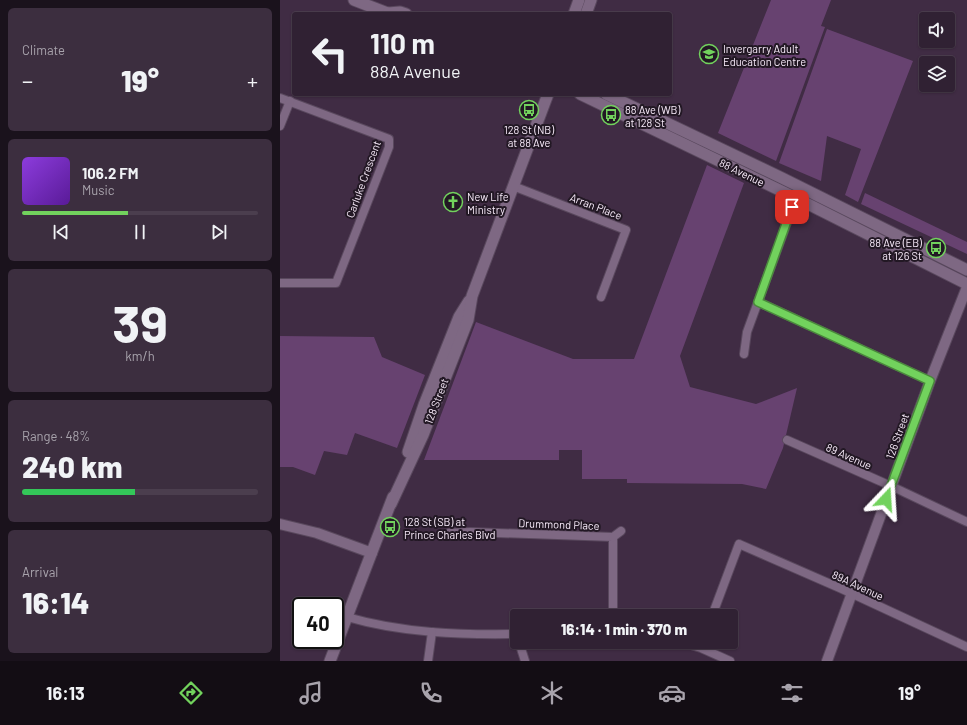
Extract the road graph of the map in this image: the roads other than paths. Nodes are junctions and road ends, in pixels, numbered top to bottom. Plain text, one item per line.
1 (354, 0) edge
2 (579, 0) edge
3 (591, 0) edge
4 (386, 12) edge
5 (575, 12) edge
6 (587, 12) edge
7 (547, 96) edge
8 (584, 96) edge
9 (610, 96) edge
10 (280, 98) edge
11 (290, 102) junction
12 (280, 126) edge
13 (513, 186) junction
14 (796, 198) junction
15 (967, 270) edge
16 (280, 283) edge
17 (967, 284) edge
18 (967, 287) edge
19 (601, 297) dead end
20 (758, 302) junction
21 (744, 354) dead end
22 (930, 381) junction
23 (787, 440) dead end
24 (891, 486) junction
25 (967, 522) edge
26 (280, 524) edge
27 (621, 531) dead end
28 (449, 533) dead end
29 (613, 537) junction
30 (372, 553) junction
31 (852, 594) junction
32 (613, 609) edge
33 (715, 609) edge
34 (347, 617) junction
35 (432, 632) junction
36 (510, 634) edge
37 (967, 647) edge
38 (521, 649) edge
39 (709, 649) edge
40 (330, 661) edge
41 (428, 661) edge
42 (525, 661) edge
43 (730, 661) edge
44 (827, 661) edge

1 - 4 main road
2 - 5 main road
3 - 6 main road
7 - 13 main road, 128 Street
8 - 14 main road, 88 Avenue
9 - 15 main road, 88 Avenue
10 - 11 street, Carluke Crescent
11 - 12 street
11 - 16 street, Carluke Crescent
13 - 19 street, Arran Place
13 - 30 main road, 128 Street
14 - 17 main road, 88 Avenue
14 - 20 street
18 - 22 street, 126 Street
20 - 21 street
20 - 22 street
22 - 24 street, 126 Street
23 - 24 street, 89 Avenue
24 - 25 street, 89 Avenue
24 - 31 street, 126 Street
26 - 30 street
27 - 29 street
28 - 29 street, Drummond Place
29 - 32 street, Drummond Place
30 - 34 main road, 128 Street
31 - 33 street, 89A Avenue
31 - 37 street, 89A Avenue
31 - 44 street, 126 Street
34 - 35 street
34 - 40 main road, 128 Street
35 - 36 street
35 - 41 street
38 - 42 street
39 - 43 street

